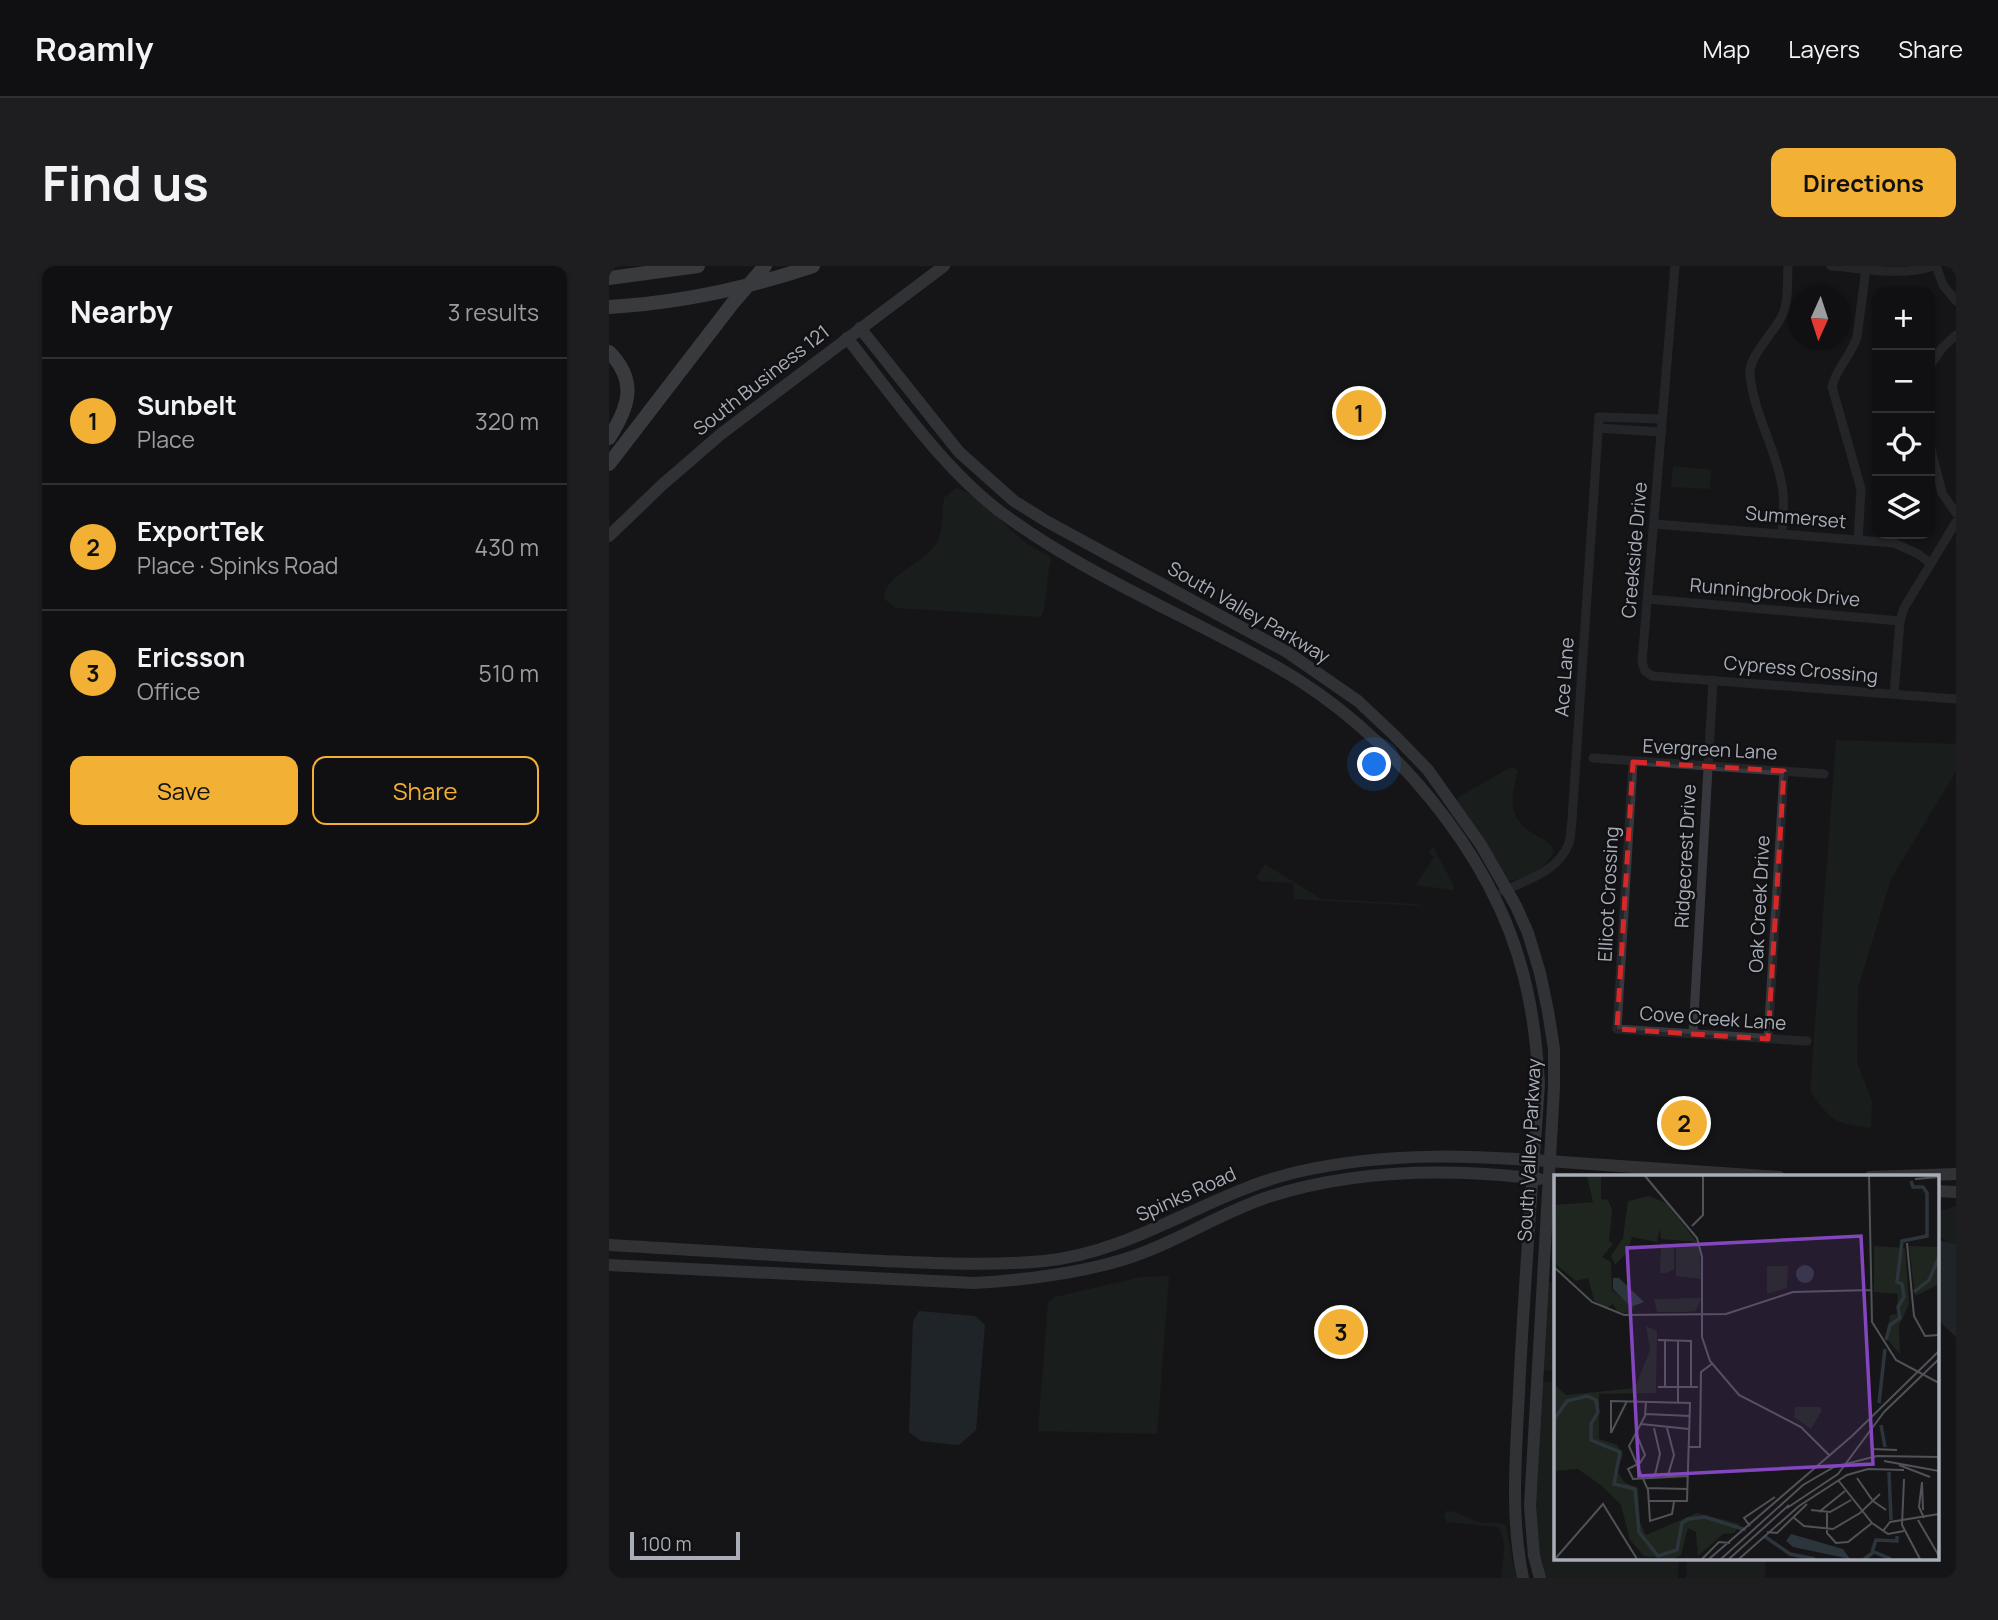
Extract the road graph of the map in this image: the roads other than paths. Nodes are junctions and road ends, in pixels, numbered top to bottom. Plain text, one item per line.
1 (698, 266) edge
2 (765, 266) edge
3 (813, 266) edge
4 (944, 266) edge
5 (1675, 266) edge
6 (1788, 266) edge
7 (1831, 266) edge
8 (1934, 266) edge
9 (1866, 268) junction
10 (609, 278) edge
11 (1956, 301) edge
12 (609, 307) edge
13 (860, 328) junction
14 (1956, 335) edge
15 (847, 338) junction
16 (609, 352) edge
17 (1935, 358) edge
18 (1662, 419) junction
19 (1598, 428) junction
20 (1661, 432) junction
21 (609, 438) edge
22 (609, 464) edge
23 (1935, 464) edge
24 (1956, 513) edge
25 (1956, 522) edge
26 (1654, 524) junction
27 (1782, 533) junction
28 (609, 536) edge
29 (1074, 536) junction
30 (1858, 540) junction
31 (1063, 555) junction
32 (1930, 563) junction
33 (1648, 599) junction
34 (1900, 621) junction
35 (1644, 671) joint
36 (1713, 680) junction
37 (1894, 694) junction
38 (1956, 699) edge
39 (1382, 724) junction
40 (1372, 737) junction
41 (1593, 758) dead end
42 (1633, 762) junction
43 (1708, 766) junction
44 (1784, 771) junction
45 (1824, 774) dead end
46 (1506, 889) junction
47 (1491, 895) junction
48 (1617, 1029) joint
49 (1693, 1034) junction
50 (1768, 1039) junction
51 (1807, 1041) dead end
52 (1534, 1160) junction
53 (1549, 1161) junction
54 (1956, 1174) edge
55 (1738, 1175) edge
56 (1927, 1175) edge
57 (1532, 1178) junction
58 (1552, 1181) edge
59 (1188, 1213) junction
60 (1196, 1230) junction
61 (609, 1245) edge
62 (1047, 1261) junction
63 (609, 1265) edge
64 (1050, 1275) junction
65 (1520, 1373) junction
66 (1536, 1374) junction
67 (1514, 1512) junction
68 (1530, 1513) junction
69 (1523, 1578) edge
70 (1540, 1578) edge

1 - 10 highway
2 - 22 highway, bridge
3 - 12 highway
4 - 13 main road, South Business 121
5 - 18 street, Creekside Drive
6 - 27 street
7 - 9 street
8 - 9 street
8 - 11 street
9 - 30 street
13 - 15 main road, South Business 121
13 - 29 main road, South Valley Parkway
14 - 17 street
15 - 28 main road, South Business 121
15 - 31 main road, South Valley Parkway
16 - 21 highway
18 - 19 street, Ace Lane
18 - 20 street, Creekside Drive
19 - 20 street
19 - 46 street, Ace Lane
20 - 26 street, Creekside Drive
23 - 24 street
25 - 32 street
26 - 27 street, Summerset
26 - 33 street, Creekside Drive
27 - 30 street, Summerset
29 - 31 main road
29 - 39 main road, South Valley Parkway
30 - 32 street, Summerset
31 - 40 main road, South Valley Parkway
32 - 34 street
33 - 34 street, Runningbrook Drive
33 - 35 street, Creekside Drive
34 - 37 street
35 - 36 street, Cypress Crossing
36 - 37 street, Cypress Crossing
36 - 43 street, Ridgecrest Drive
37 - 38 street, Cypress Crossing
39 - 40 main road
39 - 46 main road, South Valley Parkway
40 - 47 main road, South Valley Parkway
41 - 42 street, Evergreen Lane
42 - 43 street, Evergreen Lane
42 - 48 street, Ellicot Crossing
43 - 44 street, Evergreen Lane
43 - 49 street, Ridgecrest Drive
44 - 45 street, Evergreen Lane
44 - 50 street, Oak Creek Drive
46 - 47 street, Ace Lane
46 - 53 main road, South Valley Parkway
47 - 52 main road, South Valley Parkway
48 - 49 street, Cove Creek Lane
49 - 50 street, Cove Creek Lane
50 - 51 street, Cove Creek Lane
52 - 53 main road, Spinks Road
52 - 57 main road, South Valley Parkway
52 - 59 main road, Spinks Road
53 - 55 main road, Spinks Road
53 - 58 main road, South Valley Parkway
54 - 56 main road
57 - 58 main road, Spinks Road
57 - 60 main road, Spinks Road
57 - 65 main road, South Valley Parkway
58 - 66 main road, South Valley Parkway
59 - 60 main road
59 - 62 main road, Spinks Road
60 - 64 main road, Spinks Road
61 - 62 main road, Spinks Road
62 - 64 main road
63 - 64 main road, Spinks Road
65 - 66 main road
65 - 67 main road, South Valley Parkway
66 - 68 main road, South Valley Parkway
67 - 68 main road
67 - 69 main road, South Valley Parkway
68 - 70 main road, South Valley Parkway

